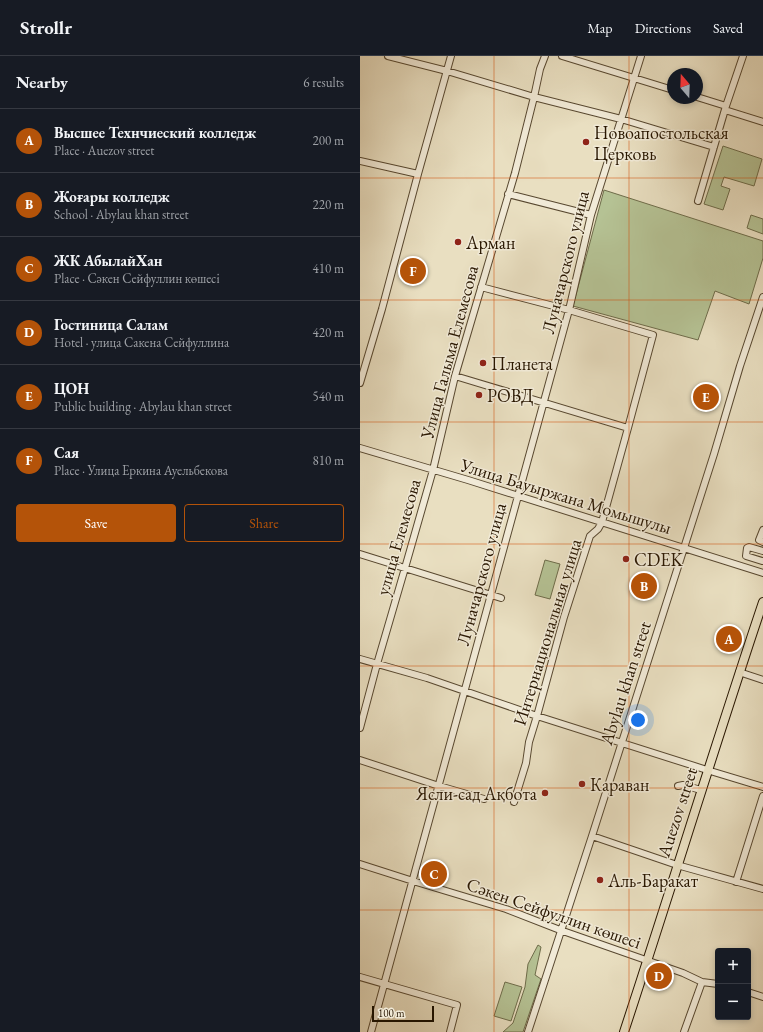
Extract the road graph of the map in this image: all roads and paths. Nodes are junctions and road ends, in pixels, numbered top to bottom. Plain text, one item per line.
1 (388, 56) edge
2 (451, 56) edge
3 (545, 56) edge
4 (562, 56) edge
5 (641, 56) edge
6 (743, 56) edge
7 (447, 71) junction
8 (634, 78) junction
9 (667, 88) edge
10 (534, 97) junction
11 (703, 99) edge
12 (726, 108) junction
13 (621, 119) junction
14 (763, 122) edge
15 (714, 147) junction
16 (360, 161) edge
17 (418, 174) junction
18 (508, 194) junction
19 (698, 201) dead end
20 (591, 214) junction
21 (481, 287) junction
22 (763, 297) edge
23 (569, 310) junction
24 (455, 376) junction
25 (360, 383) edge
26 (543, 403) junction
27 (628, 428) junction
28 (360, 448) edge
29 (433, 470) junction
30 (518, 496) junction
31 (602, 522) junction
32 (763, 530) edge
33 (763, 542) edge
34 (684, 548) junction
35 (763, 551) edge
36 (360, 554) edge
37 (763, 561) edge
38 (405, 568) junction
39 (763, 573) edge
40 (491, 595) junction
41 (500, 598) dead end
42 (763, 602) edge
43 (360, 659) edge
44 (377, 664) junction
45 (739, 672) junction
46 (763, 680) edge
47 (465, 691) junction
48 (537, 716) junction
49 (360, 728) edge
50 (622, 742) junction
51 (360, 760) edge
52 (707, 770) junction
53 (439, 786) junction
54 (678, 786) dead end
55 (763, 787) edge
56 (701, 790) junction
57 (763, 796) edge
58 (484, 799) dead end
59 (514, 802) dead end
60 (592, 836) junction
61 (360, 864) edge
62 (677, 865) junction
63 (413, 881) junction
64 (736, 882) junction
65 (763, 889) edge
66 (560, 930) junction
67 (647, 962) junction
68 (360, 977) edge
69 (702, 982) junction
70 (385, 984) junction
71 (715, 984) edge
72 (751, 993) edge
73 (763, 997) edge
74 (372, 1032) edge
75 (450, 1032) edge
76 (528, 1032) edge
77 (624, 1032) edge
78 (684, 1032) edge

1 - 7 street
2 - 7 street
3 - 10 street, Улица Галыма Елемесова
4 - 8 street
5 - 8 street, Луначарского улица
6 - 12 street
7 - 10 street
7 - 17 street
8 - 9 street
8 - 13 street, Луначарского улица
10 - 13 street
10 - 18 street, Улица Галыма Елемесова
11 - 12 street
12 - 14 street
12 - 15 street
13 - 15 street
13 - 20 street, Луначарского улица
15 - 19 street
16 - 17 street
17 - 25 street
18 - 20 street
18 - 21 street, Улица Галыма Елемесова
20 - 23 street, Луначарского улица
21 - 23 street
21 - 24 street, Улица Галыма Елемесова
22 - 34 street, Abylau khan street
23 - 26 street, Луначарского улица
23 - 27 street, Интернациональная улица
24 - 26 street
24 - 29 street, Улица Галыма Елемесова
26 - 27 street
26 - 30 street, Луначарского улица
27 - 31 street, Интернациональная улица
28 - 29 street, Улица Бауыржана Момышулы
29 - 30 street, Улица Бауыржана Момышулы
29 - 38 street, улица Елемесова
30 - 31 street, Улица Бауыржана Момышулы
30 - 40 street, Луначарского улица
31 - 34 street, Улица Бауыржана Момышулы
31 - 48 street, Интернациональная улица
32 - 33 street
34 - 39 street, Улица Бауыржана Момышулы
34 - 50 street, Abylau khan street
35 - 37 street
36 - 38 street
38 - 40 street
38 - 44 street, улица Елемесова
40 - 41 street
40 - 47 street, Луначарского улица
42 - 45 main road, Auezov street
43 - 44 street
44 - 47 street
44 - 49 street, улица Елемесова
45 - 46 street
45 - 52 main road, Auezov street
47 - 48 street
47 - 53 street, Луначарского улица
48 - 50 street
48 - 59 street, Интернациональная улица
50 - 52 street
50 - 60 street, Abylau khan street
51 - 53 street
52 - 55 street
52 - 56 main road, Auezov street
53 - 58 street
53 - 63 street, Луначарского улица
54 - 56 street
56 - 62 main road, Auezov street
57 - 64 street
60 - 62 street
60 - 66 street, Abylau khan street
61 - 63 street, Сәкен Сейфуллин көшесі
62 - 64 street
62 - 67 main road, Auezov street
63 - 66 street, Сәкен Сейфуллин көшесі
63 - 70 street, Луначарского улица
64 - 65 street
66 - 67 street, Сәкен Сейфуллин көшесі
66 - 76 street, Abylau khan street
67 - 69 street, Сәкен Сейфуллин көшесі
67 - 77 main road, Auezov street
68 - 70 street
69 - 71 street, Сәкен Сейфуллин көшесі
69 - 78 street
70 - 74 street, Луначарского улица
70 - 75 street
72 - 73 street

